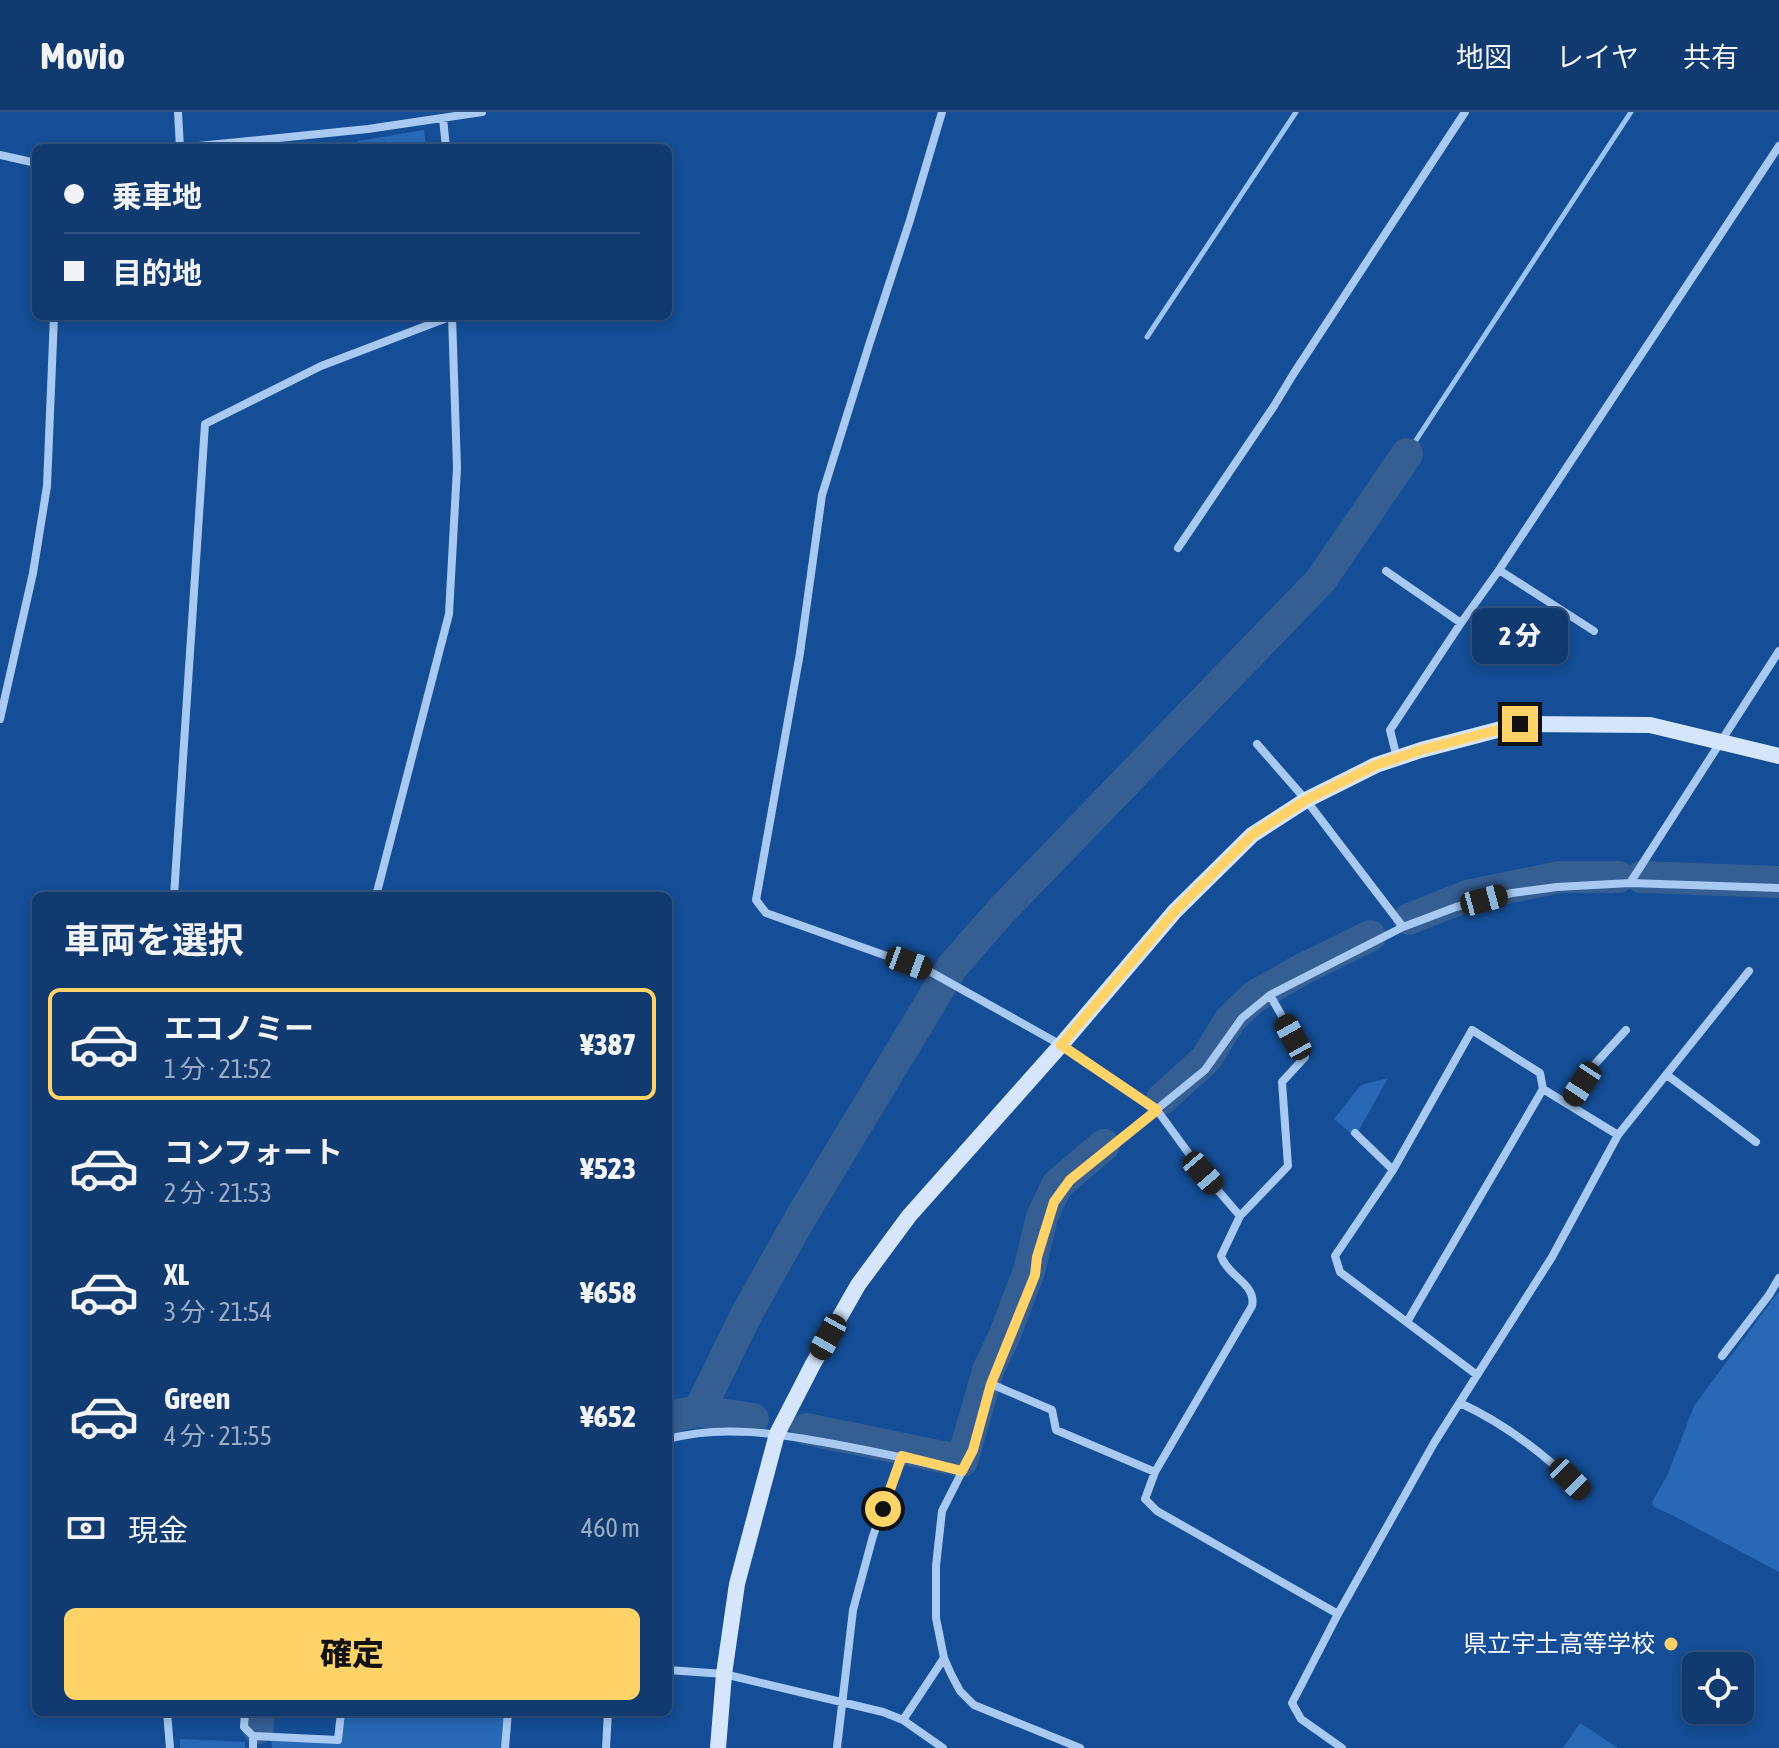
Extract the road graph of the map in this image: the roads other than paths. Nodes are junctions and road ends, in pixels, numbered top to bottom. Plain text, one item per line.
1 (178, 112) edge
2 (482, 112) edge
3 (942, 112) edge
4 (1465, 112) edge
5 (443, 118) junction
6 (179, 144) edge
7 (219, 144) edge
8 (446, 144) edge
9 (1779, 146) edge
10 (0, 155) edge
11 (32, 162) edge
12 (54, 320) edge
13 (442, 320) edge
14 (452, 320) edge
15 (1178, 548) dead end
16 (1499, 570) junction
17 (1386, 571) dead end
18 (1461, 623) junction
19 (1594, 631) dead end
20 (1779, 651) edge
21 (0, 719) edge
22 (1722, 741) junction
23 (1257, 744) dead end
24 (1779, 756) edge
25 (1397, 758) junction
26 (1306, 800) junction
27 (1630, 883) junction
28 (1779, 888) edge
29 (174, 892) edge
30 (377, 892) edge
31 (1403, 927) junction
32 (1749, 971) dead end
33 (1270, 995) junction
34 (1626, 1030) dead end
35 (1061, 1045) junction
36 (1667, 1075) junction
37 (1543, 1089) junction
38 (1569, 1104) junction
39 (1157, 1110) junction
40 (1355, 1133) dead end
41 (1618, 1135) junction
42 (1756, 1142) dead end
43 (1393, 1170) junction
44 (1240, 1216) junction
45 (1779, 1278) edge
46 (1407, 1322) junction
47 (1722, 1356) dead end
48 (1477, 1375) junction
49 (991, 1384) junction
50 (1460, 1403) junction
51 (777, 1434) junction
52 (672, 1438) edge
53 (902, 1456) junction
54 (962, 1471) junction
55 (1155, 1472) junction
56 (1584, 1493) dead end
57 (1338, 1614) junction
58 (944, 1658) junction
59 (672, 1670) edge
60 (724, 1674) junction
61 (841, 1702) junction
62 (167, 1716) edge
63 (245, 1716) edge
64 (341, 1716) edge
65 (508, 1716) edge
66 (608, 1716) edge
67 (903, 1720) junction
68 (253, 1736) junction
69 (941, 1747) edge
70 (170, 1748) edge
71 (253, 1748) edge
72 (505, 1748) edge
73 (606, 1748) edge
74 (718, 1748) edge
75 (837, 1748) edge
76 (1080, 1748) edge
77 (1342, 1748) edge

1 - 6 street
2 - 5 street
3 - 35 street
4 - 15 street
5 - 7 street
5 - 8 street
9 - 16 street
10 - 11 street
12 - 21 street
13 - 29 street
14 - 30 street
16 - 18 street
16 - 19 street
17 - 18 street
18 - 25 street
20 - 22 street
22 - 24 street
22 - 25 street
22 - 27 street
23 - 26 street
25 - 26 street
26 - 31 street
26 - 35 street
27 - 28 street
27 - 31 street
31 - 33 street
32 - 36 street
33 - 39 street
33 - 44 street
34 - 38 street
35 - 39 street
35 - 51 street
36 - 41 street
36 - 42 street
37 - 38 street
37 - 43 street
37 - 46 street
38 - 41 street
39 - 44 street
39 - 49 street
40 - 43 street
41 - 48 street
43 - 46 street
44 - 55 street
45 - 47 street
46 - 48 street
48 - 50 street
49 - 54 street
49 - 55 street
50 - 56 street
50 - 57 street
51 - 52 street
51 - 53 street
51 - 60 street
53 - 54 street
53 - 61 street
54 - 58 street
55 - 57 street
57 - 77 street
58 - 67 street
58 - 76 street
59 - 60 street
60 - 61 street
60 - 74 street
61 - 67 street
61 - 75 street
62 - 70 street
63 - 68 street
64 - 68 street
65 - 72 street
66 - 73 street
67 - 69 street
68 - 71 street

